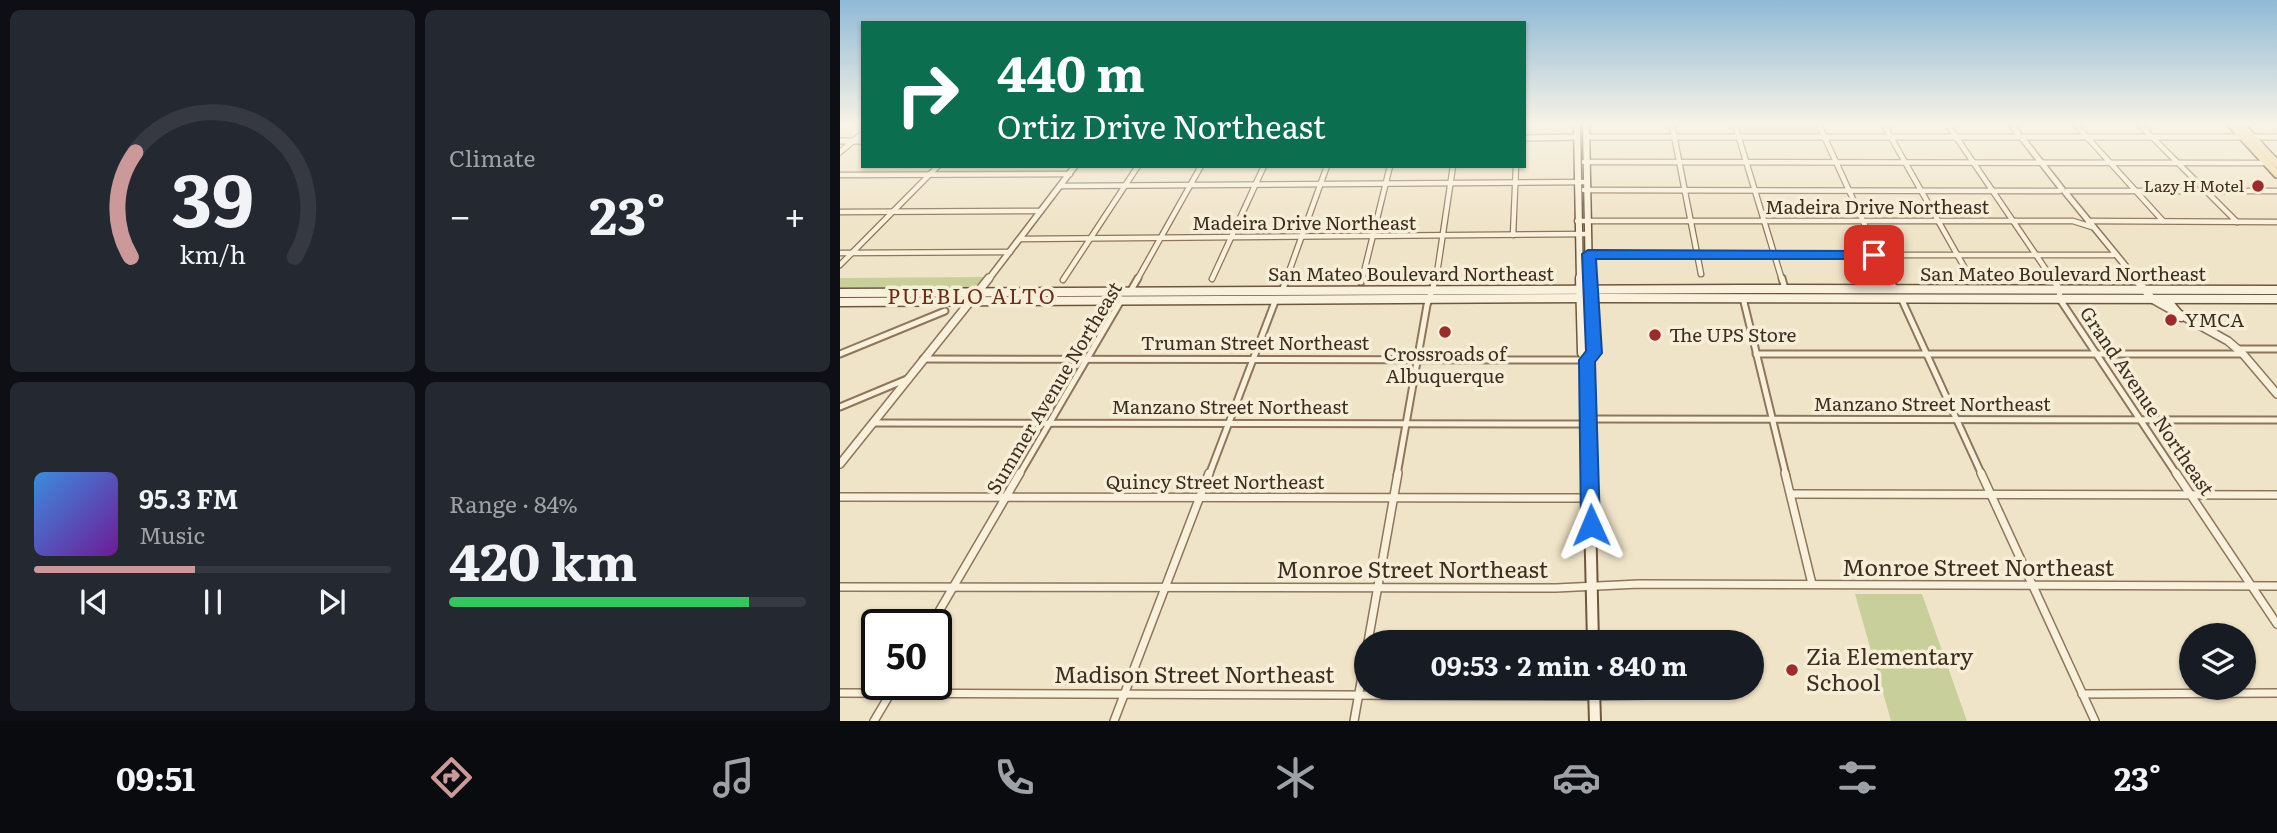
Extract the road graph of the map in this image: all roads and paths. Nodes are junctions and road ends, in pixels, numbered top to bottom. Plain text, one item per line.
1 (1577, 159) edge
2 (1587, 159) edge
3 (1678, 159) edge
4 (1745, 159) edge
5 (1835, 159) edge
6 (1903, 159) edge
7 (1970, 159) edge
8 (2038, 159) edge
9 (2105, 159) edge
10 (2174, 159) edge
11 (2263, 159) edge
12 (1577, 162) junction
13 (1587, 162) junction
14 (1679, 162) junction
15 (1746, 162) junction
16 (1836, 162) junction
17 (1905, 162) junction
18 (1973, 163) junction
19 (2041, 163) junction
20 (2109, 163) junction
21 (2178, 163) junction
22 (2267, 163) junction
23 (936, 168) edge
24 (1074, 168) edge
25 (1137, 168) edge
26 (1200, 168) edge
27 (1263, 168) edge
28 (1326, 168) edge
29 (1390, 168) edge
30 (1453, 168) edge
31 (1516, 168) edge
32 (840, 174) edge
33 (931, 174) junction
34 (1070, 174) junction
35 (2277, 174) edge
36 (1450, 183) junction
37 (1515, 183) junction
38 (1321, 184) junction
39 (1386, 184) junction
40 (1125, 185) junction
41 (1191, 185) junction
42 (1256, 185) junction
43 (1578, 186) junction
44 (1587, 186) junction
45 (1060, 187) junction
46 (1685, 190) junction
47 (1755, 190) junction
48 (1849, 190) junction
49 (1992, 190) junction
50 (1920, 191) junction
51 (2063, 191) junction
52 (2135, 191) junction
53 (2206, 191) junction
54 (2277, 191) edge
55 (893, 211) junction
56 (1041, 211) junction
57 (840, 212) edge
58 (1577, 221) junction
59 (1588, 221) junction
60 (1691, 221) junction
61 (1765, 221) junction
62 (1863, 221) junction
63 (1938, 221) junction
64 (2014, 221) junction
65 (2163, 221) junction
66 (2237, 222) junction
67 (2277, 222) edge
68 (2090, 224) junction
69 (1578, 234) junction
70 (1588, 234) junction
71 (1513, 235) junction
72 (1373, 236) junction
73 (1443, 236) junction
74 (1232, 237) junction
75 (1302, 237) junction
76 (1161, 238) junction
77 (1020, 239) junction
78 (1091, 239) junction
79 (1010, 252) junction
80 (840, 253) edge
81 (853, 253) junction
82 (1588, 254) junction
83 (1697, 255) junction
84 (1775, 255) junction
85 (1879, 255) junction
86 (1957, 255) junction
87 (2036, 255) junction
88 (2114, 255) junction
89 (840, 265) edge
90 (1701, 275) dead end
91 (1212, 279) dead end
92 (1970, 279) dead end
93 (1063, 280) dead end
94 (1361, 282) dead end
95 (1741, 289) junction
96 (1785, 289) junction
97 (1894, 289) junction
98 (1283, 290) junction
99 (1434, 290) junction
100 (2143, 290) junction
101 (2228, 290) junction
102 (2277, 290) edge
103 (1132, 291) junction
104 (840, 293) edge
105 (978, 293) junction
106 (1579, 294) junction
107 (1591, 294) junction
108 (2059, 294) junction
109 (1743, 298) junction
110 (1901, 298) junction
111 (1276, 299) junction
112 (1429, 299) junction
113 (2152, 299) junction
114 (2170, 299) junction
115 (2188, 299) junction
116 (2277, 299) edge
117 (1121, 300) junction
118 (972, 301) junction
119 (840, 302) edge
120 (945, 311) dead end
121 (2180, 317) junction
122 (2277, 349) edge
123 (2241, 351) junction
124 (840, 354) edge
125 (1756, 354) junction
126 (1927, 354) junction
127 (2096, 354) junction
128 (923, 359) junction
129 (1087, 359) junction
130 (1252, 359) junction
131 (1418, 359) junction
132 (1587, 360) junction
133 (908, 379) junction
134 (2277, 394) edge
135 (840, 407) edge
136 (1772, 419) junction
137 (2140, 419) junction
138 (1957, 420) junction
139 (2277, 420) edge
140 (1587, 421) junction
141 (1050, 422) junction
142 (873, 423) junction
143 (1228, 423) junction
144 (1406, 423) junction
145 (840, 464) edge
146 (1791, 494) junction
147 (1992, 495) junction
148 (2191, 495) junction
149 (2277, 495) edge
150 (1006, 497) junction
151 (840, 498) edge
152 (1199, 498) junction
153 (1393, 498) junction
154 (1590, 498) junction
155 (1812, 584) junction
156 (2032, 584) junction
157 (953, 586) junction
158 (1592, 586) junction
159 (2252, 586) junction
160 (2277, 586) edge
161 (840, 587) edge
162 (1166, 587) junction
163 (1377, 587) junction
164 (940, 609) edge
165 (2277, 624) edge
166 (1370, 630) edge
167 (1594, 630) edge
168 (840, 693) edge
169 (861, 693) edge
170 (952, 693) edge
171 (2277, 693) edge
172 (1124, 694) junction
173 (2082, 694) junction
174 (1354, 695) edge
175 (887, 700) edge
176 (1358, 700) edge
177 (1595, 700) edge
178 (874, 721) edge
179 (1114, 721) edge
180 (1354, 721) edge
181 (1595, 721) edge
182 (2095, 721) edge

1 - 12 main road
2 - 13 main road
3 - 14 street
4 - 15 street
5 - 16 street
6 - 17 street
7 - 18 street, Grand Avenue Northeast
8 - 19 street
9 - 20 street
10 - 21 street
11 - 22 main road
12 - 13 street
12 - 43 main road
13 - 14 street
13 - 44 main road
14 - 15 street
14 - 46 street
15 - 16 street
15 - 47 street
16 - 17 street
16 - 48 street
17 - 18 street
17 - 50 street
18 - 19 street
18 - 49 street, Grand Avenue Northeast
19 - 20 street
19 - 51 street
20 - 21 street
20 - 52 street
21 - 22 street
21 - 53 street
22 - 35 main road
23 - 33 street
24 - 34 street
25 - 40 street
26 - 41 street, Summer Avenue Northeast
27 - 42 street
28 - 38 street
29 - 39 street
30 - 36 street
31 - 37 street
32 - 33 street
33 - 34 street
33 - 55 street
34 - 45 street
36 - 37 street
36 - 39 street
36 - 73 street
37 - 43 street
37 - 71 street
38 - 39 street
38 - 42 street
38 - 75 street
39 - 72 street
40 - 41 street
40 - 45 street
40 - 78 street
41 - 42 street
41 - 76 street, Summer Avenue Northeast
42 - 74 street
43 - 44 street
43 - 58 main road
44 - 46 street
44 - 59 main road
45 - 56 street
46 - 47 street
46 - 60 street
47 - 48 street
47 - 61 street
48 - 50 street
48 - 62 street
49 - 50 street
49 - 51 street
49 - 64 street, Grand Avenue Northeast
50 - 63 street
51 - 52 street
51 - 68 street
52 - 53 street
52 - 65 street
53 - 54 street
53 - 66 street
55 - 56 street
55 - 57 street
55 - 81 street
56 - 77 street
58 - 59 street, Madeira Drive Northeast
58 - 69 main road
59 - 60 street, Madeira Drive Northeast
59 - 70 main road
60 - 61 street, Madeira Drive Northeast
60 - 83 street
61 - 62 street, Madeira Drive Northeast
61 - 84 street
62 - 63 street, Madeira Drive Northeast
62 - 85 street
63 - 64 street, Madeira Drive Northeast
63 - 86 street
64 - 68 street, Madeira Drive Northeast
64 - 87 street, Grand Avenue Northeast
65 - 66 street, Madeira Drive Northeast
65 - 68 street, Madeira Drive Northeast
66 - 67 street, Madeira Drive Northeast
68 - 88 street
69 - 70 street, Madeira Drive Northeast
69 - 71 street, Madeira Drive Northeast
69 - 106 main road
70 - 82 main road
71 - 73 street, Madeira Drive Northeast
72 - 73 street, Madeira Drive Northeast
72 - 75 street, Madeira Drive Northeast
72 - 94 street
73 - 99 street
74 - 75 street, Madeira Drive Northeast
74 - 76 street, Madeira Drive Northeast
74 - 91 street
75 - 98 street
76 - 78 street, Madeira Drive Northeast
76 - 103 street, Summer Avenue Northeast
77 - 78 street, Madeira Drive Northeast
77 - 79 street
78 - 93 street
79 - 81 street
79 - 105 street
80 - 81 street
81 - 89 street
82 - 83 street
82 - 107 main road
83 - 84 street
83 - 90 street
84 - 85 street
84 - 96 street
85 - 86 street
85 - 97 street
86 - 87 street
86 - 92 street
87 - 88 street
87 - 108 street, Grand Avenue Northeast
88 - 100 street
95 - 96 main road, San Mateo Boulevard Northeast
95 - 107 main road, San Mateo Boulevard Northeast
95 - 109 street
96 - 97 main road, San Mateo Boulevard Northeast
97 - 108 main road, San Mateo Boulevard Northeast
97 - 110 street
98 - 99 main road, San Mateo Boulevard Northeast
98 - 103 main road, San Mateo Boulevard Northeast
98 - 111 street
99 - 106 main road, San Mateo Boulevard Northeast
99 - 112 street
100 - 101 main road, San Mateo Boulevard Northeast
100 - 108 main road, San Mateo Boulevard Northeast
100 - 113 street
101 - 102 main road, San Mateo Boulevard Northeast
101 - 115 main road
103 - 105 main road, San Mateo Boulevard Northeast
103 - 117 street, Summer Avenue Northeast
104 - 105 main road, San Mateo Boulevard Northeast
105 - 118 street
106 - 107 main road, San Mateo Boulevard Northeast
106 - 112 main road, San Mateo Boulevard Northeast
106 - 132 main road
107 - 109 main road, San Mateo Boulevard Northeast
107 - 132 main road
108 - 110 main road, San Mateo Boulevard Northeast
108 - 113 main road, San Mateo Boulevard Northeast
108 - 127 street, Grand Avenue Northeast
109 - 110 main road, San Mateo Boulevard Northeast
109 - 125 street
110 - 126 street
111 - 112 main road, San Mateo Boulevard Northeast
111 - 117 main road, San Mateo Boulevard Northeast
111 - 130 street
112 - 131 street
113 - 114 main road, San Mateo Boulevard Northeast
113 - 121 street
114 - 115 main road, San Mateo Boulevard Northeast
114 - 121 main road
115 - 116 main road, San Mateo Boulevard Northeast
117 - 118 main road, San Mateo Boulevard Northeast
117 - 129 street, Summer Avenue Northeast
118 - 119 main road, San Mateo Boulevard Northeast
118 - 128 street
120 - 124 street
121 - 123 street
122 - 123 street
123 - 127 street
123 - 134 street
125 - 126 street
125 - 136 street
126 - 127 street
126 - 138 street
127 - 137 street, Grand Avenue Northeast
128 - 129 street, Truman Street Northeast
128 - 133 street
129 - 130 street, Truman Street Northeast
129 - 141 street, Summer Avenue Northeast
130 - 131 street, Truman Street Northeast
130 - 143 street
131 - 132 street, Truman Street Northeast
131 - 144 street
132 - 140 main road
133 - 135 street
133 - 142 street
136 - 138 street, Manzano Street Northeast
136 - 140 street, Manzano Street Northeast
136 - 146 street
137 - 138 street, Manzano Street Northeast
137 - 139 street, Manzano Street Northeast
137 - 148 street, Grand Avenue Northeast
138 - 147 street
140 - 144 street, Manzano Street Northeast
140 - 154 main road
141 - 142 street, Manzano Street Northeast
141 - 143 street, Manzano Street Northeast
141 - 150 street, Summer Avenue Northeast
142 - 145 street
143 - 144 street, Manzano Street Northeast
143 - 152 street
144 - 153 street
146 - 147 street
146 - 155 street
147 - 148 street
147 - 156 street
148 - 149 street
148 - 159 street, Grand Avenue Northeast
150 - 151 street, Quincy Street Northeast
150 - 152 street, Quincy Street Northeast
150 - 157 street, Summer Avenue Northeast
152 - 153 street, Quincy Street Northeast
152 - 162 street
153 - 154 street, Quincy Street Northeast
153 - 163 street
154 - 158 main road
155 - 156 street, Monroe Street Northeast
155 - 158 street, Monroe Street Northeast
156 - 159 street, Monroe Street Northeast
156 - 173 street
157 - 161 street, Monroe Street Northeast
157 - 162 street, Monroe Street Northeast
157 - 164 street, Summer Avenue Northeast
158 - 163 street, Monroe Street Northeast
158 - 167 main road
159 - 160 street, Monroe Street Northeast
159 - 165 street, Grand Avenue Northeast
162 - 163 street, Monroe Street Northeast
162 - 172 street
163 - 166 street
168 - 169 street, Madison Street Northeast
170 - 172 street, Madison Street Northeast
171 - 173 street
172 - 174 street, Madison Street Northeast
172 - 179 street
173 - 182 street
175 - 178 street
176 - 180 street
177 - 181 main road

